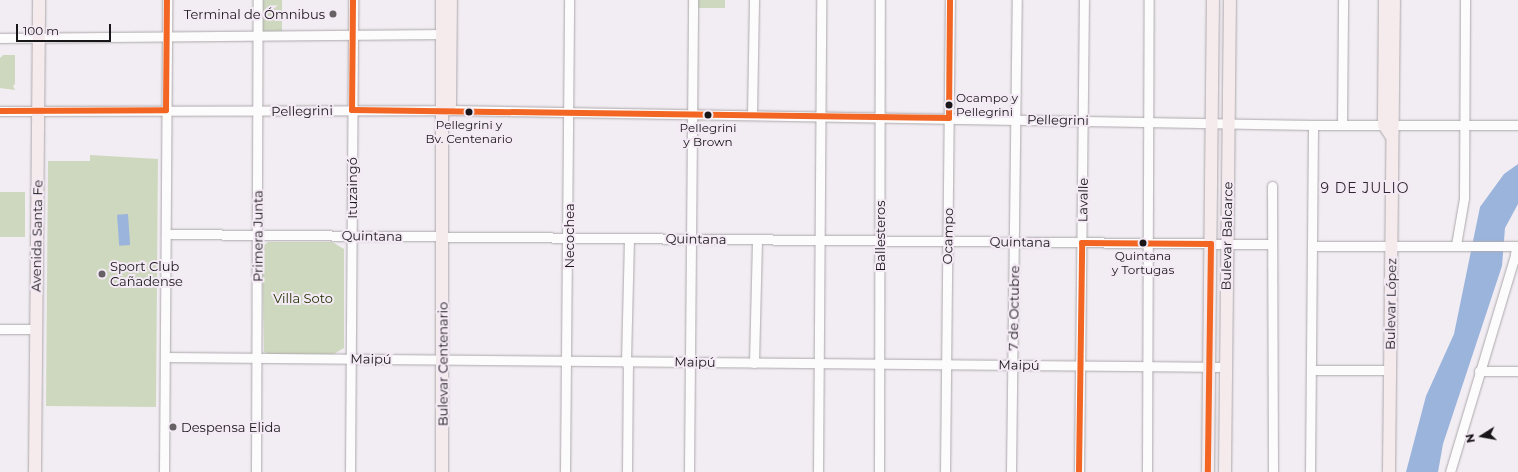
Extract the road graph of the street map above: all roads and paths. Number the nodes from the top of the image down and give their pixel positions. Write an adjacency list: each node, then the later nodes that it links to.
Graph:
1 (39, 0): 27 (main road, Avenida Santa Fe)
2 (167, 0): 26 (street)
3 (258, 0): 24 (street, Primera Junta)
4 (353, 0): 23 (street, Ituzaingó)
5 (442, 0): 22 (main road, Bulevar Centenario)
6 (451, 0): 30 (main road, Bulevar Centenario)
7 (569, 0): 34 (street, Necochea)
8 (693, 0): 35 (street)
9 (754, 0): 36 (street)
10 (821, 0): 37 (street)
11 (880, 0): 38 (street, Ballesteros)
12 (950, 0): 39 (street, Ocampo)
13 (1017, 0): 40 (street, 7 de Octubre)
14 (1084, 0): 41 (street, Lavalle)
15 (1149, 0): 42 (street)
16 (1213, 0): 43 (main road, Bulevar Balcarce)
17 (1230, 0): 44 (main road, Bulevar Balcarce)
18 (1343, 0): 46 (street)
19 (1385, 0): 49 (main road, Bulevar López)
20 (1394, 0): 49 (main road, Bulevar López)
21 (1465, 0): 48 (street)
22 (442, 34): 23 (street); 30 (main road, Bulevar Centenario)
23 (353, 36): 24 (street); 29 (street, Ituzaingó)
24 (258, 37): 26 (street); 33 (street, Primera Junta)
25 (0, 38): 27 (street)
26 (167, 38): 27 (street); 28 (street)
27 (38, 39): 32 (main road, Avenida Santa Fe)
28 (166, 110): 32 (street, Pellegrini); 33 (street, Pellegrini); 51 (street)
29 (352, 110): 30 (street, Pellegrini); 33 (street, Pellegrini); 53 (street, Ituzaingó)
30 (446, 110): 34 (street, Pellegrini); 54 (main road, Bulevar Centenario)
31 (0, 111): 32 (street, Pellegrini)
32 (38, 111): 73 (main road, Avenida Santa Fe)
33 (257, 112): 52 (street, Primera Junta)
34 (569, 112): 35 (street, Pellegrini); 55 (street, Necochea)
35 (692, 114): 36 (street, Pellegrini); 57 (street)
36 (752, 115): 37 (street, Pellegrini)
37 (820, 116): 38 (street, Pellegrini); 59 (street)
38 (881, 117): 39 (street, Pellegrini); 60 (street, Ballesteros)
39 (949, 118): 40 (street, Pellegrini); 61 (street, Ocampo)
40 (1016, 119): 41 (street, Pellegrini); 62 (street, 7 de Octubre)
41 (1083, 120): 42 (street, Pellegrini); 63 (street, Lavalle)
42 (1149, 121): 43 (street, Pellegrini); 64 (street)
43 (1212, 122): 44 (street, Pellegrini); 65 (main road, Bulevar Balcarce)
44 (1228, 122): 45 (street, Pellegrini); 66 (main road, Bulevar Balcarce)
45 (1313, 125): 46 (street, Pellegrini); 70 (street)
46 (1342, 125): 49 (street, Pellegrini)
47 (1518, 125): 48 (street, Pellegrini)
48 (1464, 126): 49 (street, Pellegrini); 69 (street)
49 (1390, 129): 68 (main road, Bulevar López)
50 (1272, 186): 67 (street)
51 (166, 234): 52 (street, Quintana); 74 (street)
52 (259, 235): 53 (street, Quintana); 75 (street, Primera Junta)
53 (352, 236): 54 (street, Quintana); 76 (street, Ituzaingó)
54 (444, 237): 55 (street, Quintana); 77 (main road, Bulevar Centenario)
55 (569, 238): 56 (street, Quintana); 78 (street, Necochea)
56 (629, 238): 57 (street, Quintana); 79 (street)
57 (691, 239): 58 (street, Quintana); 80 (street)
58 (757, 240): 59 (street, Quintana); 81 (street)
59 (819, 240): 60 (street, Quintana); 82 (street)
60 (880, 241): 61 (street, Quintana); 83 (street, Ballesteros)
61 (948, 241): 62 (street, Quintana); 84 (street, Ocampo)
62 (1014, 242): 63 (street, Quintana); 85 (street, 7 de Octubre)
63 (1082, 243): 64 (street, Quintana); 86 (street, Lavalle)
64 (1148, 243): 65 (street, Quintana); 87 (street)
65 (1211, 244): 66 (street, Quintana); 88 (main road, Bulevar Balcarce)
66 (1227, 244): 67 (street, Quintana); 89 (main road, Bulevar Balcarce)
67 (1271, 244): 110 (street)
68 (1391, 245): 69 (street); 70 (street); 91 (main road, Bulevar López)
69 (1456, 245): 71 (street)
70 (1312, 246): 90 (street)
71 (1514, 246): 92 (street)
72 (0, 329): 73 (street)
73 (36, 329): 94 (main road, Avenida Santa Fe)
74 (165, 357): 75 (street, Maipú); 95 (street)
75 (258, 358): 76 (street, Maipú); 96 (street, Primera Junta)
76 (350, 359): 77 (street, Maipú); 97 (street, Ituzaingó)
77 (443, 360): 78 (street, Maipú); 98 (main road, Bulevar Centenario)
78 (567, 361): 79 (street, Maipú); 99 (street, Necochea)
79 (626, 362): 80 (street, Maipú); 100 (street)
80 (690, 362): 81 (street, Maipú); 101 (street)
81 (754, 363): 82 (street, Maipú)
82 (818, 363): 83 (street, Maipú); 102 (street)
83 (880, 364): 84 (street, Maipú); 103 (street, Ballesteros)
84 (947, 365): 85 (street, Maipú); 104 (street, Ocampo)
85 (1013, 365): 86 (street, Maipú); 105 (street, 7 de Octubre)
86 (1081, 366): 87 (street, Maipú); 106 (street, Lavalle)
87 (1148, 366): 88 (street, Maipú); 107 (street)
88 (1209, 367): 89 (street, Maipú); 108 (main road, Bulevar Balcarce)
89 (1226, 367): 109 (main road, Bulevar Balcarce)
90 (1312, 370): 91 (street); 111 (street)
91 (1390, 370): 112 (main road, Bulevar López)
92 (1480, 371): 93 (street); 113 (street)
93 (1518, 371)
94 (35, 472)
95 (164, 472)
96 (256, 472)
97 (350, 472)
98 (442, 472)
99 (565, 472)
100 (627, 472)
101 (689, 472)
102 (818, 472)
103 (879, 472)
104 (945, 472)
105 (1011, 472)
106 (1079, 472)
107 (1147, 472)
108 (1208, 472)
109 (1225, 472)
110 (1273, 472)
111 (1310, 472)
112 (1389, 472)
113 (1450, 472)

